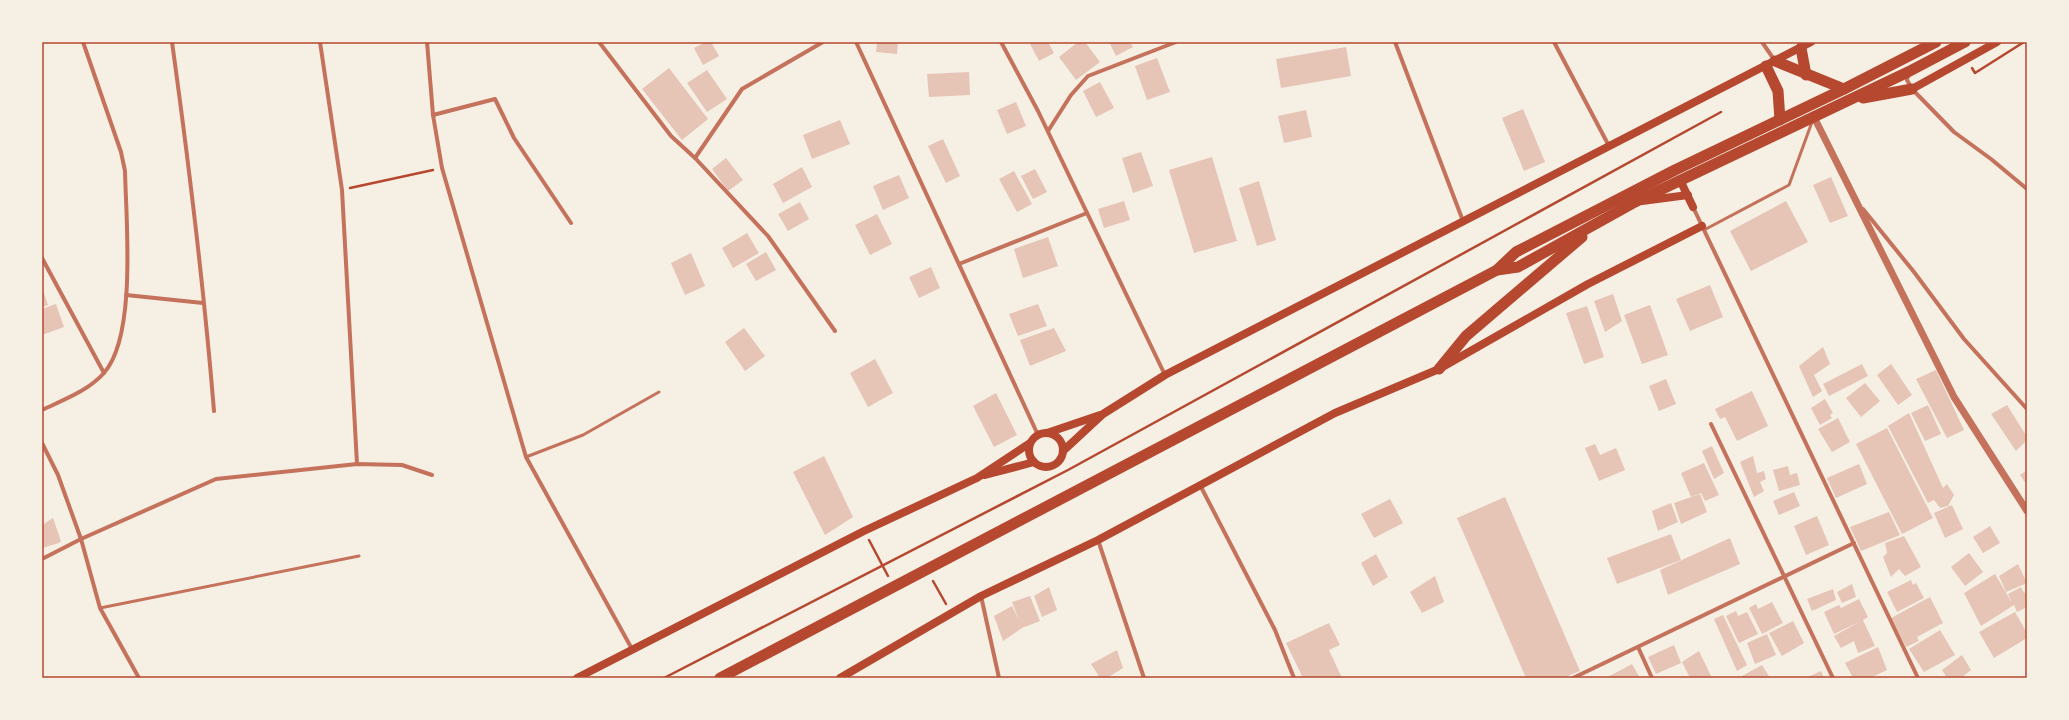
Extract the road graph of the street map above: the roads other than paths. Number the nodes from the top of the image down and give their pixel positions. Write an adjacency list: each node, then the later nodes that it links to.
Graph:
1 (83, 42): 44 (street)
2 (172, 42): 45 (street)
3 (320, 42): 62 (street)
4 (427, 42): 24 (street)
5 (599, 42): 29 (street)
6 (823, 42): 29 (street)
7 (856, 42): 42 (street)
8 (1001, 42): 27 (street)
9 (1176, 42): 27 (street)
10 (1394, 42): 37 (street)
11 (1554, 42): 28 (street)
12 (1762, 42): 18 (street)
13 (1811, 42): 17 (main road)
14 (1936, 42): 21 (highway)
15 (1965, 42): 19 (highway)
16 (1997, 42): 22 (main road)
17 (1801, 48): 18 (main road); 20 (highway)
18 (1771, 64): 20 (highway); 26 (highway); 28 (main road)
19 (1908, 72): 22 (street); 23 (highway)
20 (1806, 74): 21 (highway)
21 (1844, 89): 26 (highway)
22 (1912, 89): 23 (highway); 31 (street)
23 (1848, 101): 25 (highway)
24 (433, 115): 39 (street); 60 (street)
25 (1814, 117): 30 (highway); 34 (street); 40 (lane)
26 (1780, 120): 43 (highway)
27 (1048, 131): 36 (street)
28 (1609, 146): 37 (main road)
29 (695, 158): 46 (street)
30 (1680, 180): 32 (main road); 33 (highway)
31 (2027, 189)
32 (1688, 195): 33 (main road); 35 (main road)
33 (1635, 202): 38 (highway)
34 (1859, 204): 51 (street); 66 (street)
35 (1693, 207): 40 (street)
36 (1087, 213): 42 (street); 49 (street)
37 (1463, 221): 49 (main road)
38 (1600, 222): 43 (highway); 47 (highway)
39 (571, 223)
40 (1703, 228): 47 (main road); 69 (street)
41 (42, 258): 48 (street)
42 (959, 264): 56 (street)
43 (1497, 270): 79 (highway)
44 (126, 295): 45 (street); 48 (street)
45 (203, 303): 53 (street)
46 (835, 331)
47 (1439, 369): 65 (main road)
48 (104, 373): 52 (street)
49 (1165, 375): 54 (main road)
50 (659, 392): 60 (lane)
51 (2027, 409)
52 (42, 410)
53 (214, 411)
54 (1103, 414): 56 (main road); 59 (main road)
55 (1711, 424): 72 (street)
56 (1043, 434): 58 (main road); 59 (main road)
57 (42, 443): 67 (street)
58 (1030, 443): 61 (main road); 64 (main road)
59 (1063, 451): 61 (main road)
60 (526, 457): 76 (street)
61 (1034, 462): 64 (main road)
62 (357, 464): 63 (street); 67 (street)
63 (432, 475)
64 (977, 478): 76 (main road)
65 (1200, 485): 68 (main road); 83 (street)
66 (2027, 511)
67 (80, 539): 71 (street); 74 (street)
68 (1098, 540): 73 (main road); 82 (street)
69 (1854, 543): 72 (street); 87 (street)
70 (359, 556): 74 (lane)
71 (42, 559)
72 (1785, 576): 75 (street); 86 (street)
73 (981, 596): 80 (main road); 81 (street)
74 (100, 608): 77 (street)
75 (1638, 647): 84 (street); 85 (street)
76 (632, 649): 78 (main road)
77 (139, 678)
78 (577, 678)
79 (720, 678)
80 (840, 678)
81 (999, 678)
82 (1144, 678)
83 (1294, 678)
84 (1573, 678)
85 (1652, 678)
86 (1833, 678)
87 (1918, 678)

